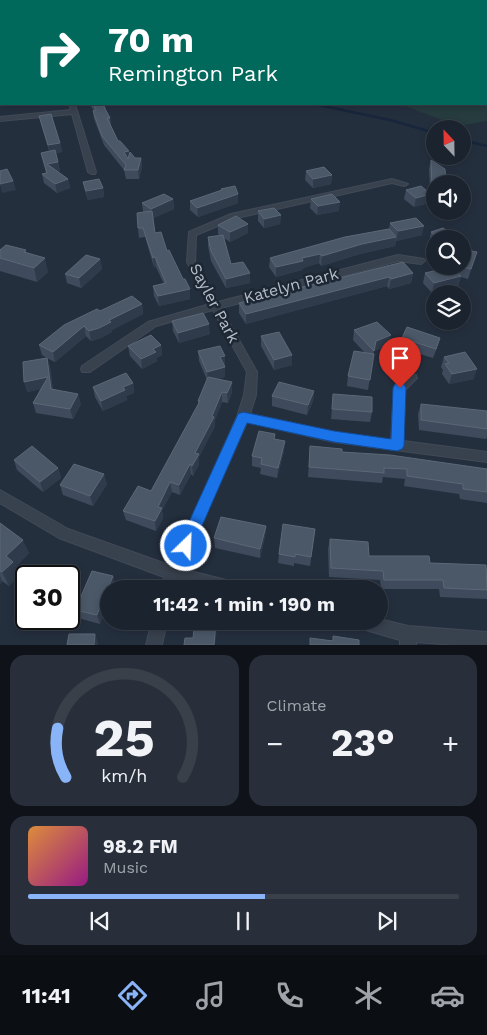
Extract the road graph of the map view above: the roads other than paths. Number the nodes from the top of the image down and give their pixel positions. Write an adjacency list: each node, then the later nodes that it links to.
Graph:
1 (72, 105): 2 (street)
2 (74, 112): 3 (street); 4 (street)
3 (0, 119)
4 (92, 172)
5 (404, 184): 7 (street, Sayler Park)
6 (422, 261): 7 (street, Katelyn Park)
7 (214, 305): 8 (street, Katelyn Park); 10 (street, Sayler Park)
8 (86, 368)
9 (412, 378): 11 (street)
10 (243, 417): 11 (street); 14 (street, Sayler Park)
11 (397, 446): 12 (street)
12 (487, 457)
13 (0, 496): 14 (street)
14 (172, 573): 15 (street, Sayler Park); 16 (street)
15 (170, 580)
16 (199, 580)
17 (158, 630): 21 (street)
18 (382, 630): 19 (street)
19 (408, 640): 20 (street)
20 (487, 640)
21 (154, 645)

